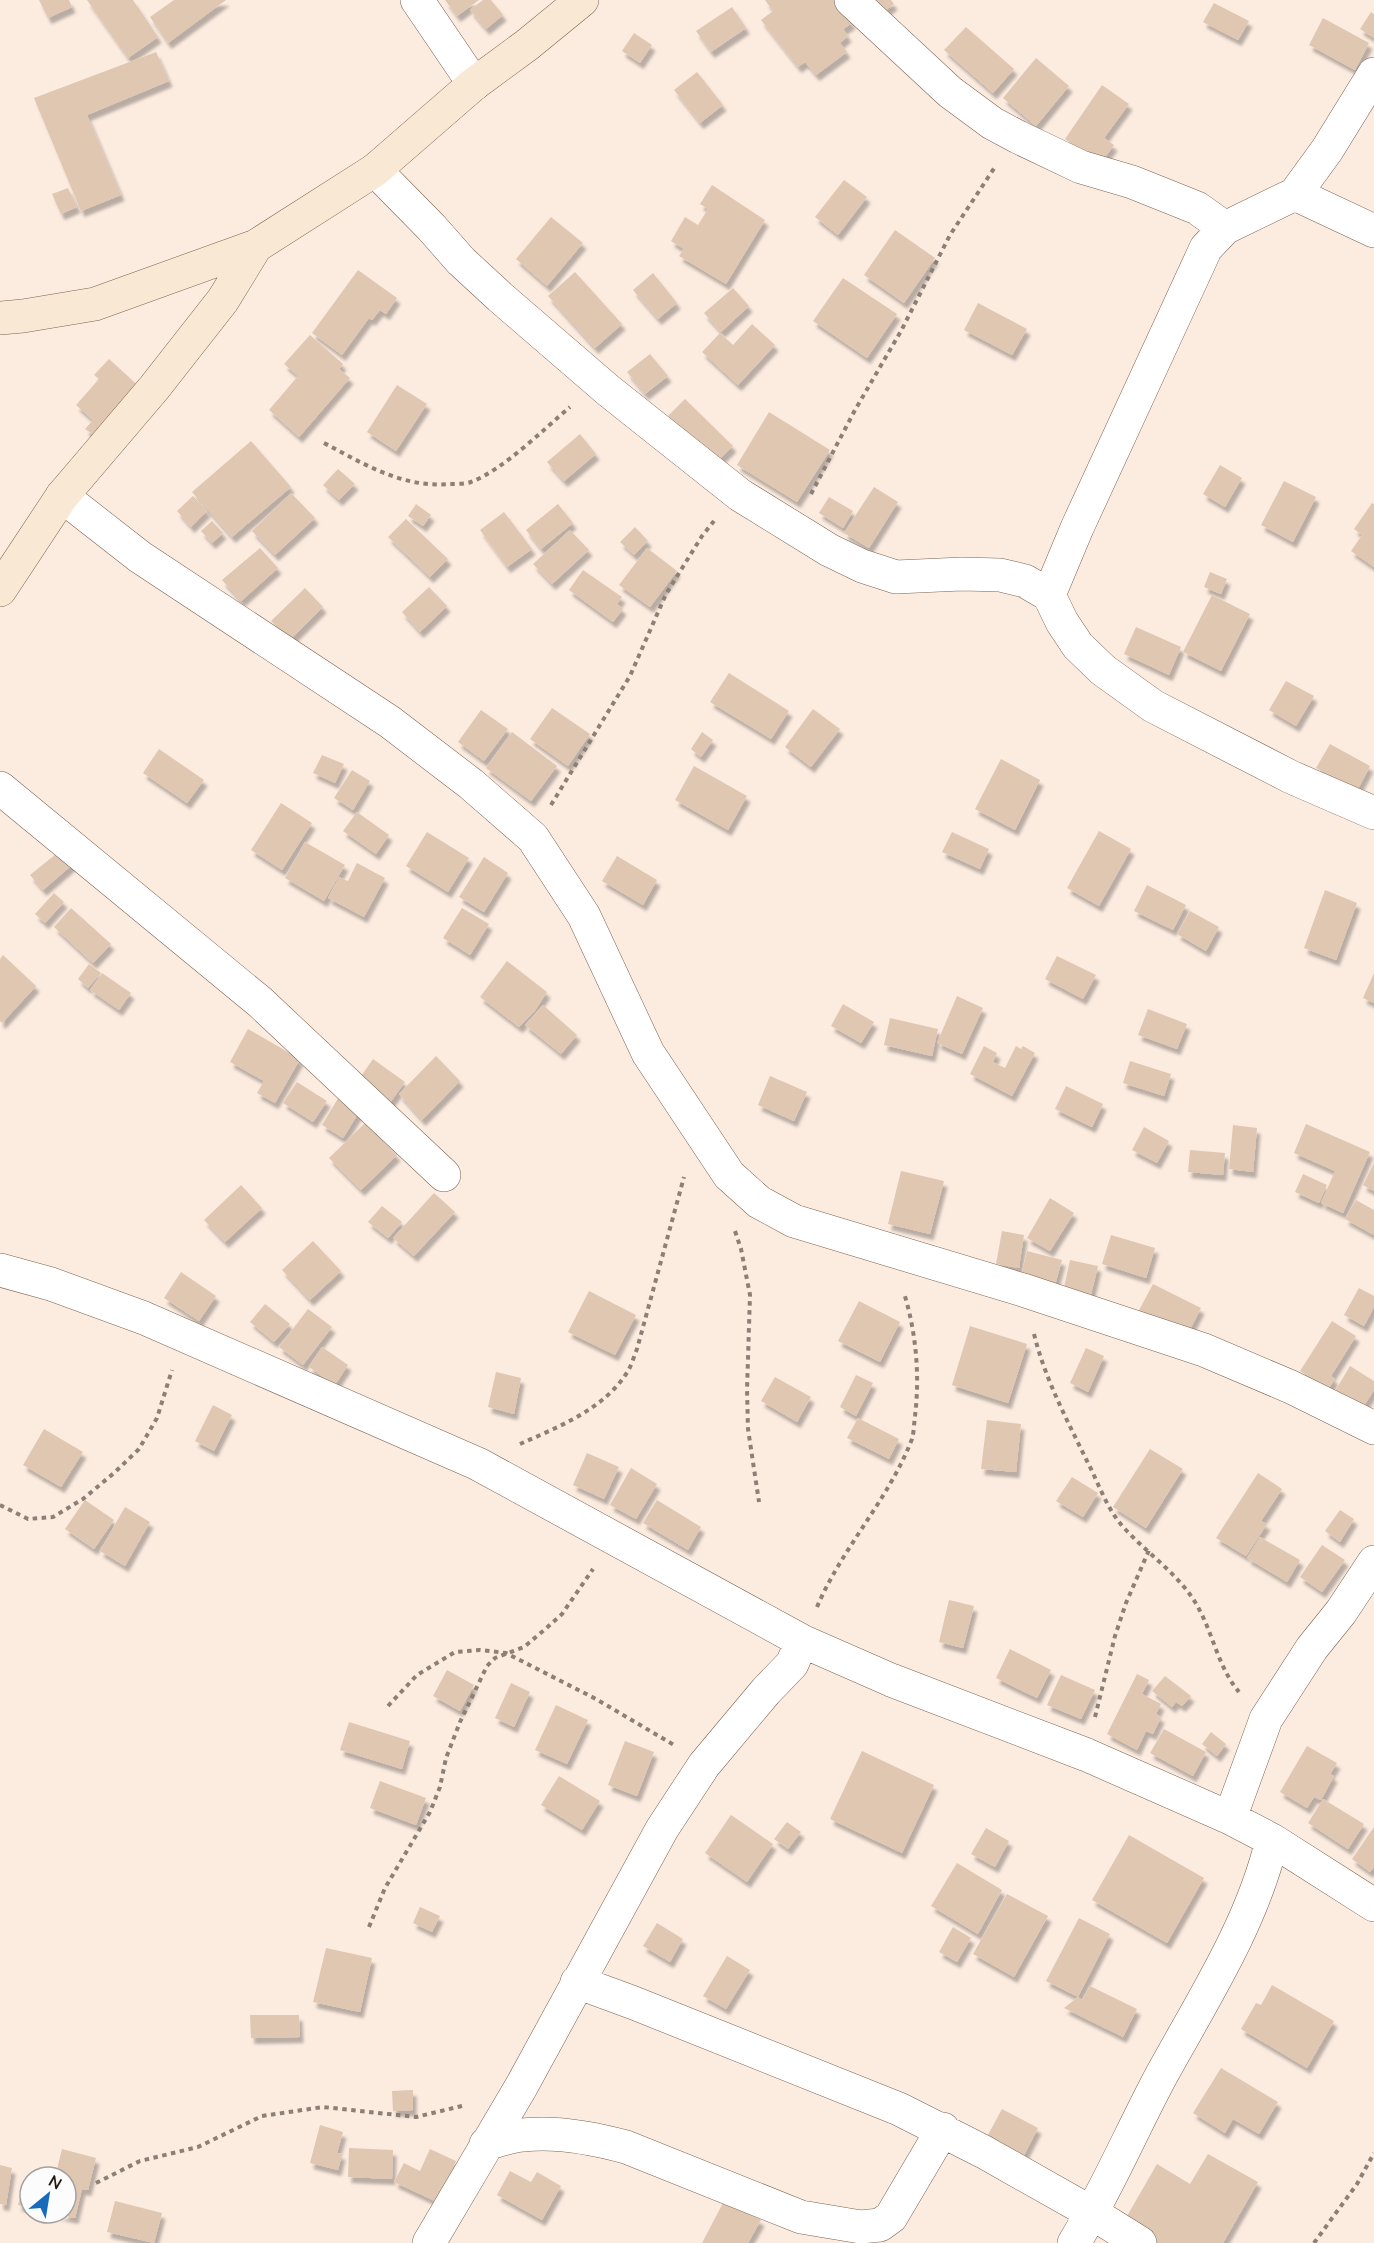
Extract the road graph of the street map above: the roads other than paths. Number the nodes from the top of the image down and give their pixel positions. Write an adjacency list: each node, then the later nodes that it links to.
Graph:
1 (417, 0): 5 (street)
2 (582, 0): 5 (street)
3 (851, 0): 8 (street)
4 (1374, 74): 7 (street)
5 (474, 84): 6 (street)
6 (375, 170): 10 (street); 14 (street)
7 (1295, 194): 8 (street); 9 (street)
8 (1225, 228): 14 (street)
9 (1374, 231)
10 (256, 246): 11 (street); 12 (street)
11 (0, 318)
12 (62, 496): 13 (street); 19 (street)
13 (0, 590)
14 (1050, 595): 16 (street)
15 (0, 788): 17 (street)
16 (1374, 813)
17 (444, 1175)
18 (0, 1270): 21 (street)
19 (1374, 1428)
20 (1374, 1562): 22 (street)
21 (802, 1641): 22 (street); 25 (street)
22 (1230, 1818): 23 (street)
23 (1272, 1840): 24 (street); 28 (street)
24 (1374, 1905)
25 (577, 1982): 26 (street); 27 (street)
26 (942, 2130): 27 (street); 28 (street)
27 (486, 2144): 29 (street)
28 (1092, 2213): 30 (street); 31 (street)
29 (429, 2243)
30 (1074, 2243)
31 (1140, 2243)

